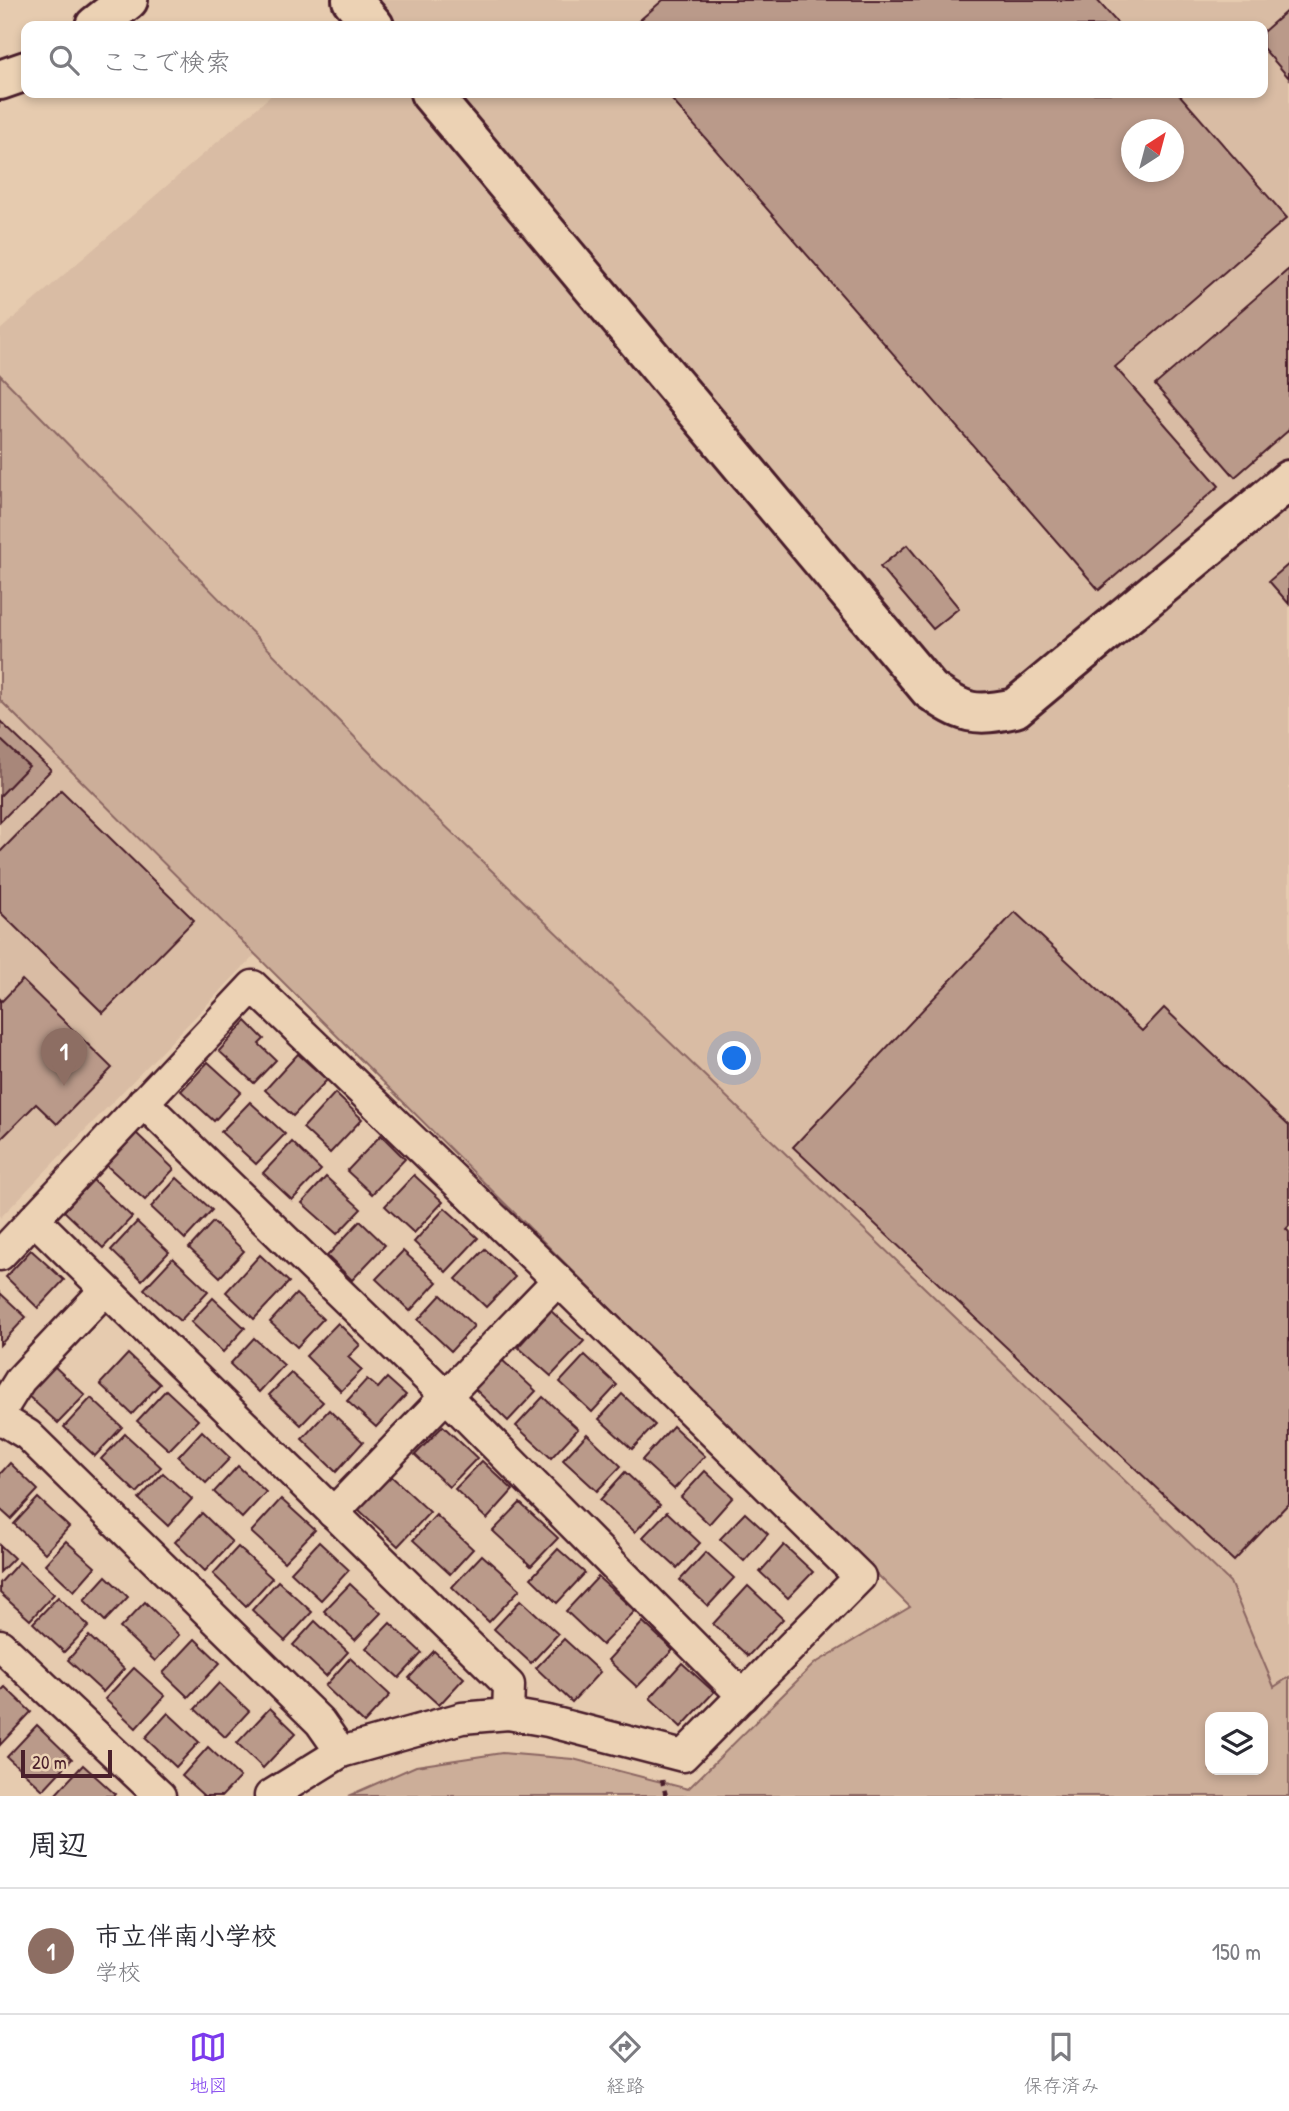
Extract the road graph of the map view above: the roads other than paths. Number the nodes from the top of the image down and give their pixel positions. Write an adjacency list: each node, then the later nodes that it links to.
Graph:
1 (128, 0): 3 (street)
2 (352, 0): 4 (street)
3 (101, 21)
4 (370, 21)
5 (21, 73): 6 (street)
6 (0, 80)
7 (434, 98): 8 (street)
8 (1289, 480)
9 (143, 1101): 10 (street); 12 (street); 14 (street)
10 (34, 1219): 11 (street); 13 (street)
11 (0, 1255)
12 (558, 1280): 14 (street); 19 (street)
13 (105, 1290): 15 (street); 17 (street)
14 (446, 1397): 17 (street); 19 (street)
15 (0, 1412)
16 (0, 1418): 21 (street)
17 (333, 1513): 20 (street)
18 (0, 1645): 22 (street)
19 (743, 1696): 20 (street)
20 (508, 1714): 21 (street)
21 (341, 1752): 23 (street)
22 (160, 1796)
23 (270, 1796)

